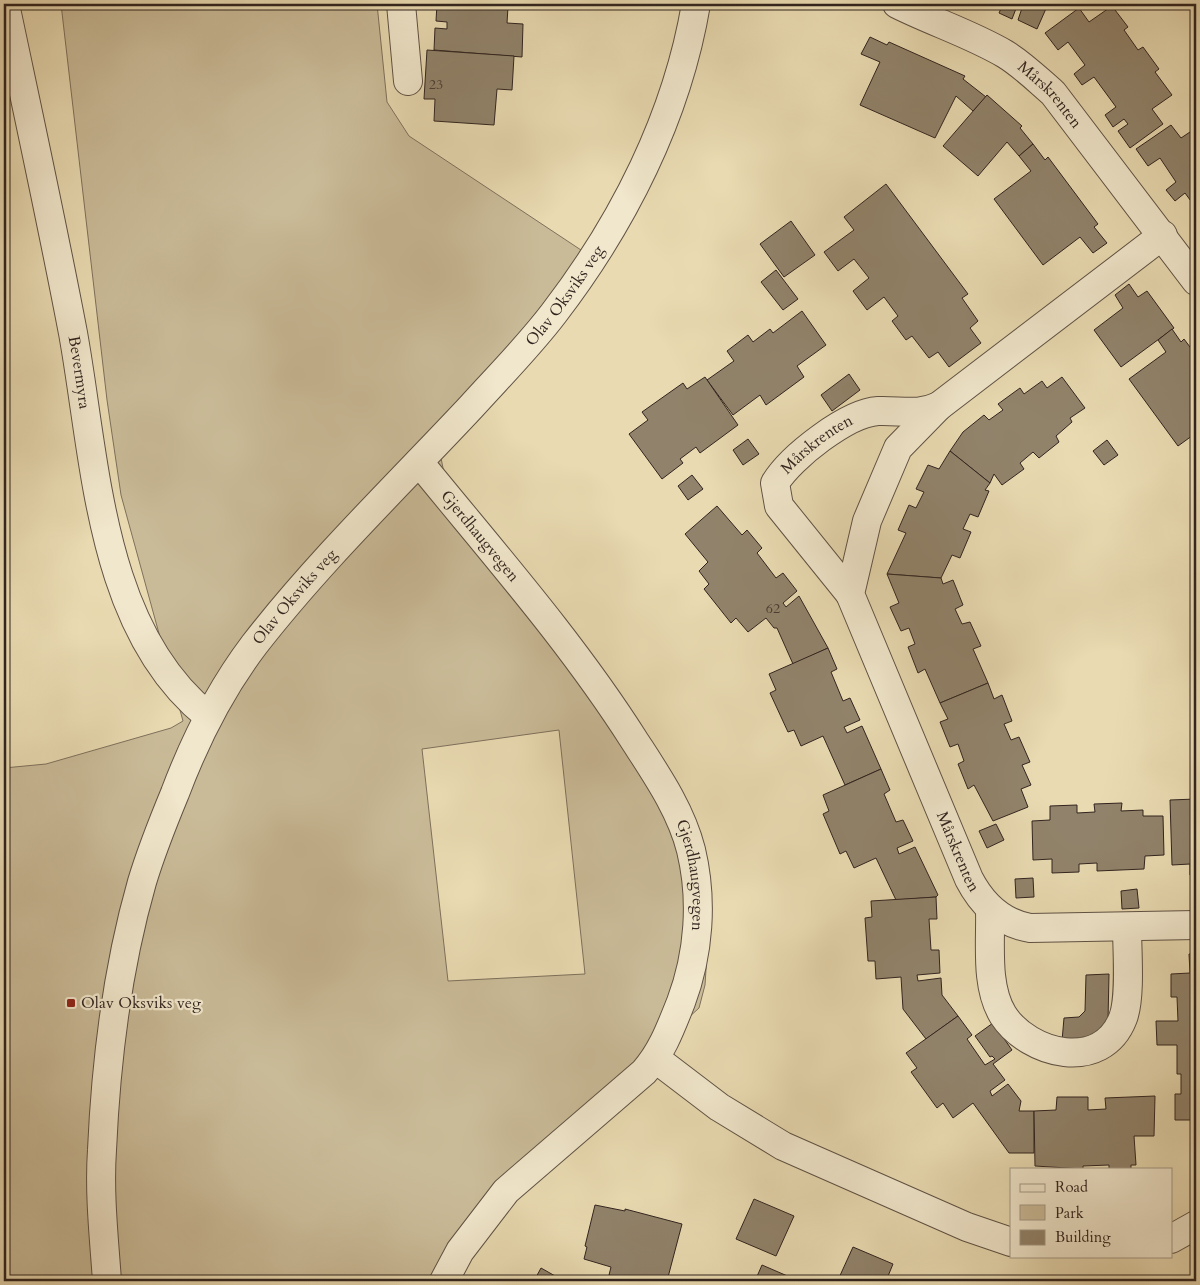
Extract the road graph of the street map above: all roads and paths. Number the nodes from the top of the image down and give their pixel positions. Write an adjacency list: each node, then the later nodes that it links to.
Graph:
1 (4, 4): 11 (street, Bevermyra)
2 (401, 4): 5 (street)
3 (696, 4): 9 (street, Olav Oksviks veg)
4 (897, 4): 6 (street, Mårskrenten)
5 (408, 81)
6 (1163, 235): 7 (street, Mårskrenten); 8 (street, Mårskrenten)
7 (1196, 281)
8 (939, 406): 10 (street, Mårskrenten); 10 (street, Mårskrenten)
9 (419, 462): 11 (street, Olav Oksviks veg); 15 (street, Gjerdhaugvegen)
10 (850, 594): 12 (street, Mårskrenten)
11 (208, 716): 19 (street, Olav Oksviks veg)
12 (990, 910): 14 (street, Mårskrenten); 14 (street)
13 (1196, 925): 14 (street, Mårskrenten)
14 (1128, 926)
15 (656, 1059): 18 (street); 20 (street, Gjerdhaugvegen)
16 (1196, 1225): 17 (street)
17 (1172, 1238)
18 (1010, 1242)
19 (107, 1281)
20 (444, 1281)

